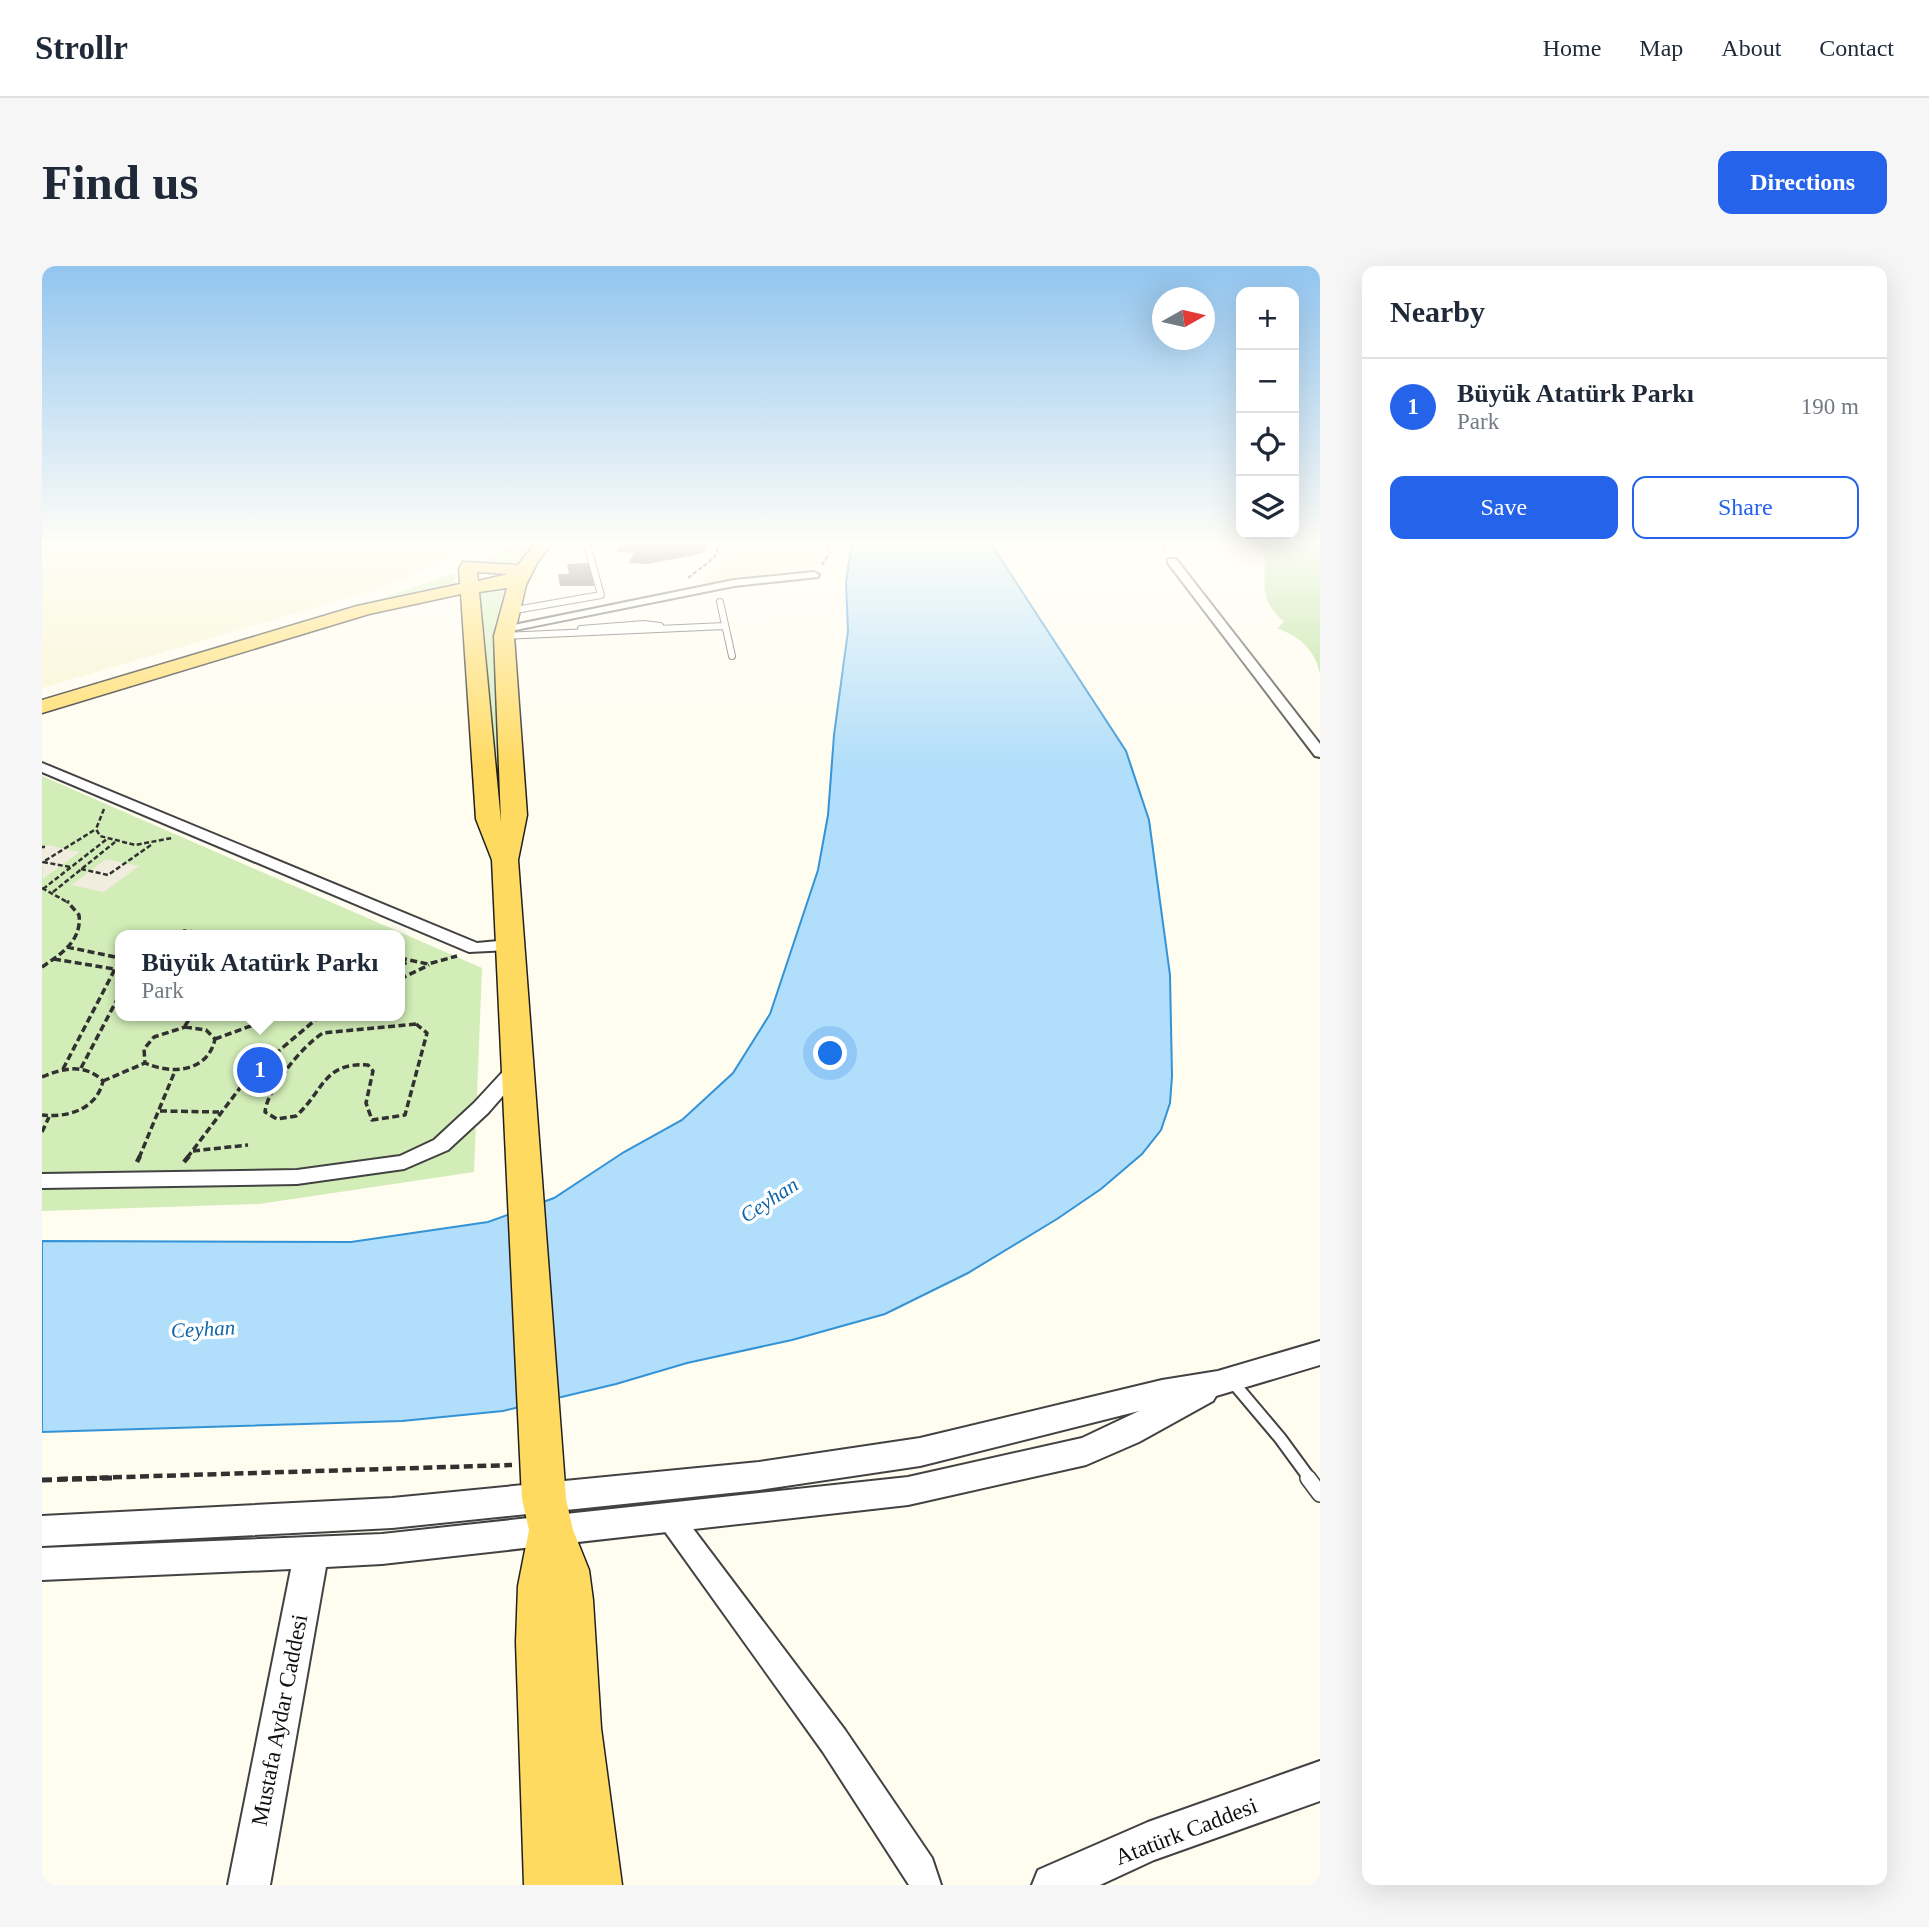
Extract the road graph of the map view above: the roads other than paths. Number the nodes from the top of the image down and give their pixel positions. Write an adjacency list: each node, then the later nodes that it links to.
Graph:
1 (316, 617): 12 (main road)
2 (347, 617): 13 (main road)
3 (473, 617): 16 (main road)
4 (508, 617): 9 (main road)
5 (532, 617): 9 (lane)
6 (551, 617): 9 (street)
7 (723, 617): 10 (lane)
8 (1215, 617): 14 (street)
9 (505, 625): 10 (lane); 16 (main road)
10 (725, 626): 11 (lane)
11 (732, 656)
12 (42, 696)
13 (42, 707)
14 (1320, 753)
15 (42, 767): 17 (street)
16 (505, 860): 17 (main road)
17 (509, 945): 18 (main road)
18 (518, 1067): 19 (street); 23 (main road)
19 (42, 1181)
20 (1320, 1353): 21 (street)
21 (1224, 1382): 22 (lane); 23 (street); 24 (street)
22 (1320, 1494)
23 (546, 1498): 24 (street); 25 (street); 26 (street); 30 (main road); 31 (main road)
24 (670, 1518): 32 (street)
25 (42, 1531)
26 (311, 1554): 27 (street); 29 (street, Mustafa Aydar Caddesi)
27 (42, 1563)
28 (1320, 1781): 33 (street, Atatürk Caddesi)
29 (248, 1885)
30 (551, 1885)
31 (595, 1885)
32 (925, 1885)
33 (1053, 1885)

